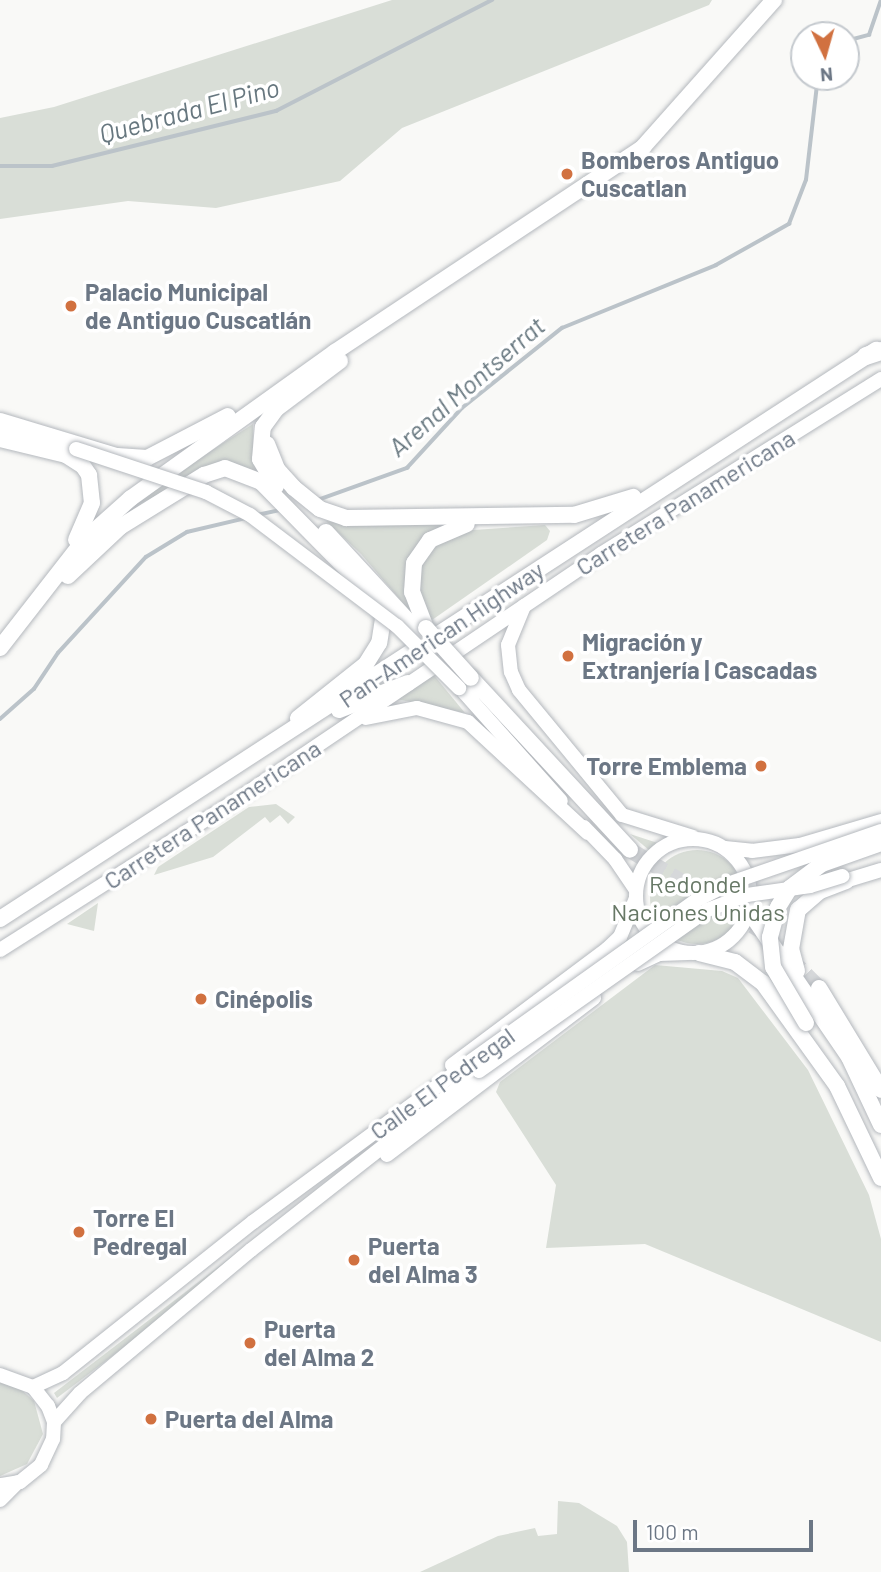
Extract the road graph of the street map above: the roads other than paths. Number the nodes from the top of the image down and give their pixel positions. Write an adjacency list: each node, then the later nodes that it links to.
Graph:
1 (774, 0): 2 (main road)
2 (432, 288): 3 (main road); 9 (main road)
3 (335, 352): 6 (main road); 13 (main road)
4 (876, 352): 8 (main road, Pan-American Highway)
5 (881, 379): 12 (main road, Carretera Panamericana)
6 (4, 425): 17 (main road, bridge)
7 (0, 439): 13 (main road)
8 (684, 472): 11 (main road); 18 (main road, Pan-American Highway)
9 (288, 495): 10 (main road); 15 (main road); 20 (main road)
10 (317, 515): 11 (main road); 14 (main road)
11 (486, 519): 14 (main road)
12 (526, 603): 16 (main road, Carretera Panamericana); 24 (main road)
13 (29, 613): 15 (main road)
14 (423, 631): 17 (main road, bridge)
15 (5, 643)
16 (408, 683): 18 (main road); 19 (main road, Carretera Panamericana)
17 (466, 687): 23 (main road); 27 (main road)
18 (308, 723): 20 (main road, Pan-American Highway)
19 (339, 730): 23 (main road); 35 (main road, Carretera Panamericana)
20 (243, 760): 33 (main road, Pan-American Highway)
21 (881, 821): 26 (main road)
22 (881, 831): 38 (main road, Calle El Pedregal, bridge)
23 (588, 833): 31 (main road)
24 (704, 840): 26 (main road); 31 (main road)
25 (881, 843): 42 (main road, bridge)
26 (725, 848): 32 (main road)
27 (630, 850)
28 (881, 863): 38 (main road, Calle El Pedregal, bridge)
29 (881, 870): 30 (main road)
30 (846, 881): 32 (main road); 37 (main road)
31 (636, 894): 36 (main road); 41 (main road)
32 (750, 904): 36 (main road); 37 (main road)
33 (6, 915): 34 (main road)
34 (0, 930)
35 (0, 950)
36 (694, 953): 43 (main road); 44 (main road)
37 (816, 993): 39 (main road); 40 (main road)
38 (475, 1066): 41 (main road, Calle El Pedregal); 44 (main road, Calle El Pedregal)
39 (881, 1090)
40 (881, 1125)
41 (370, 1136): 46 (main road, Calle El Pedregal)
42 (881, 1171)
43 (881, 1178)
44 (251, 1250): 47 (main road, Calle El Pedregal)
45 (1, 1374): 46 (main road)
46 (33, 1387): 47 (main road)
47 (54, 1422): 48 (main road)
48 (20, 1482): 49 (main road); 50 (main road)
49 (0, 1485)
50 (0, 1500)

